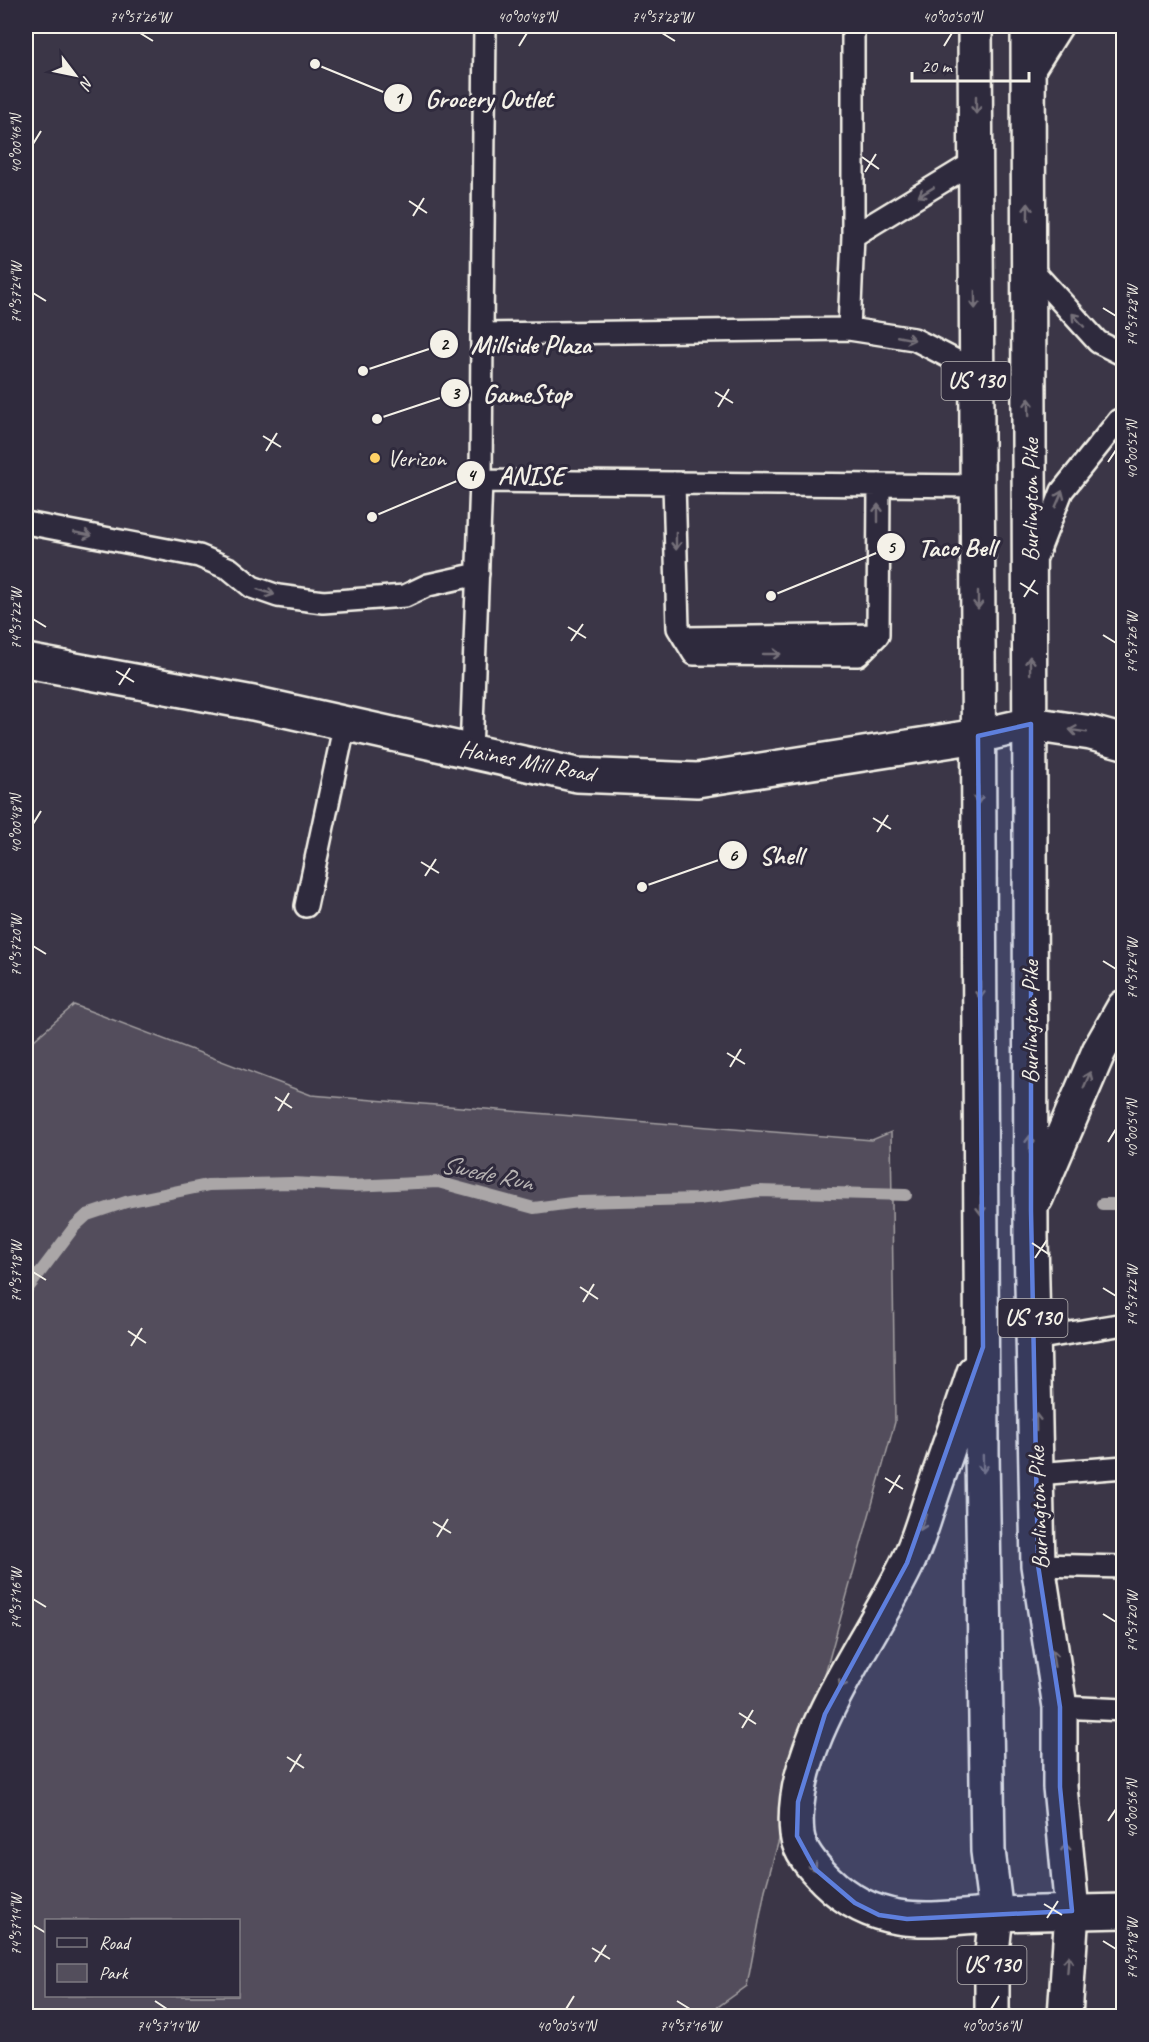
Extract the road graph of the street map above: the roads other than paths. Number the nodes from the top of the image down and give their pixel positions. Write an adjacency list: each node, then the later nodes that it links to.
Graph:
1 (485, 26): 11 (lane)
2 (853, 26): 8 (lane)
3 (975, 26): 7 (main road, Burlington Pike / US 130, one-way to 7)
4 (1028, 26): 6 (main road, Burlington Pike / US 130)
5 (1062, 26): 6 (lane)
6 (1028, 81): 9 (main road, Burlington Pike / US 130, one-way to 6)
7 (976, 161): 8 (lane, one-way to 8); 13 (main road, Burlington Pike / US 130, one-way to 13)
8 (853, 236): 10 (lane)
9 (1028, 265): 12 (lane, one-way to 9); 20 (main road, Burlington Pike / US 130, one-way to 9)
10 (849, 329): 11 (lane); 13 (lane, one-way to 13)
11 (482, 334): 15 (lane)
12 (1124, 355)
13 (976, 371): 18 (main road, Burlington Pike / US 130)
14 (1124, 418): 20 (lane, one-way to 14)
15 (481, 482): 16 (lane); 21 (lane)
16 (674, 483): 17 (lane); 17 (lane, one-way to 17)
17 (879, 485): 18 (lane)
18 (977, 486): 25 (main road, Burlington Pike / US 130, one-way to 25)
19 (26, 523): 21 (lane, one-way to 21)
20 (1030, 573): 24 (main road, Burlington Pike / US 130, one-way to 20)
21 (478, 574): 27 (lane)
22 (26, 661): 23 (main road, Haines Mill Road)
23 (345, 723): 27 (main road, Haines Mill Road); 28 (lane)
24 (1032, 724): 25 (main road, Haines Mill Road); 26 (main road, one-way to 24); 30 (main road, Burlington Pike / US 130, one-way to 24)
25 (978, 736): 27 (main road, Haines Mill Road); 33 (main road, Burlington Pike / US 130, one-way to 33)
26 (1124, 742)
27 (471, 752)
28 (306, 906)
29 (1124, 1007): 30 (main road, one-way to 29)
30 (1030, 1211): 32 (main road, Burlington Pike / US 130)
31 (1118, 1327): 32 (lane)
32 (1034, 1339): 35 (main road, Burlington Pike / US 130, one-way to 32)
33 (983, 1347): 42 (main road, Burlington Pike / US 130, one-way to 42); 42 (main road, one-way to 42)
34 (1124, 1467): 35 (lane)
35 (1037, 1474): 36 (main road, Burlington Pike / US 130)
36 (1038, 1565): 37 (lane); 38 (main road, Burlington Pike / US 130, one-way to 36)
37 (1124, 1567)
38 (1060, 1707): 39 (lane); 40 (main road, Burlington Pike / US 130, one-way to 38)
39 (1124, 1710)
40 (1072, 1911): 41 (main road); 42 (main road); 44 (main road, Burlington Pike / US 130, one-way to 40)
41 (1124, 1911)
42 (996, 1914): 43 (main road, Burlington Pike / US 130)
43 (992, 2016)
44 (1065, 2016)

